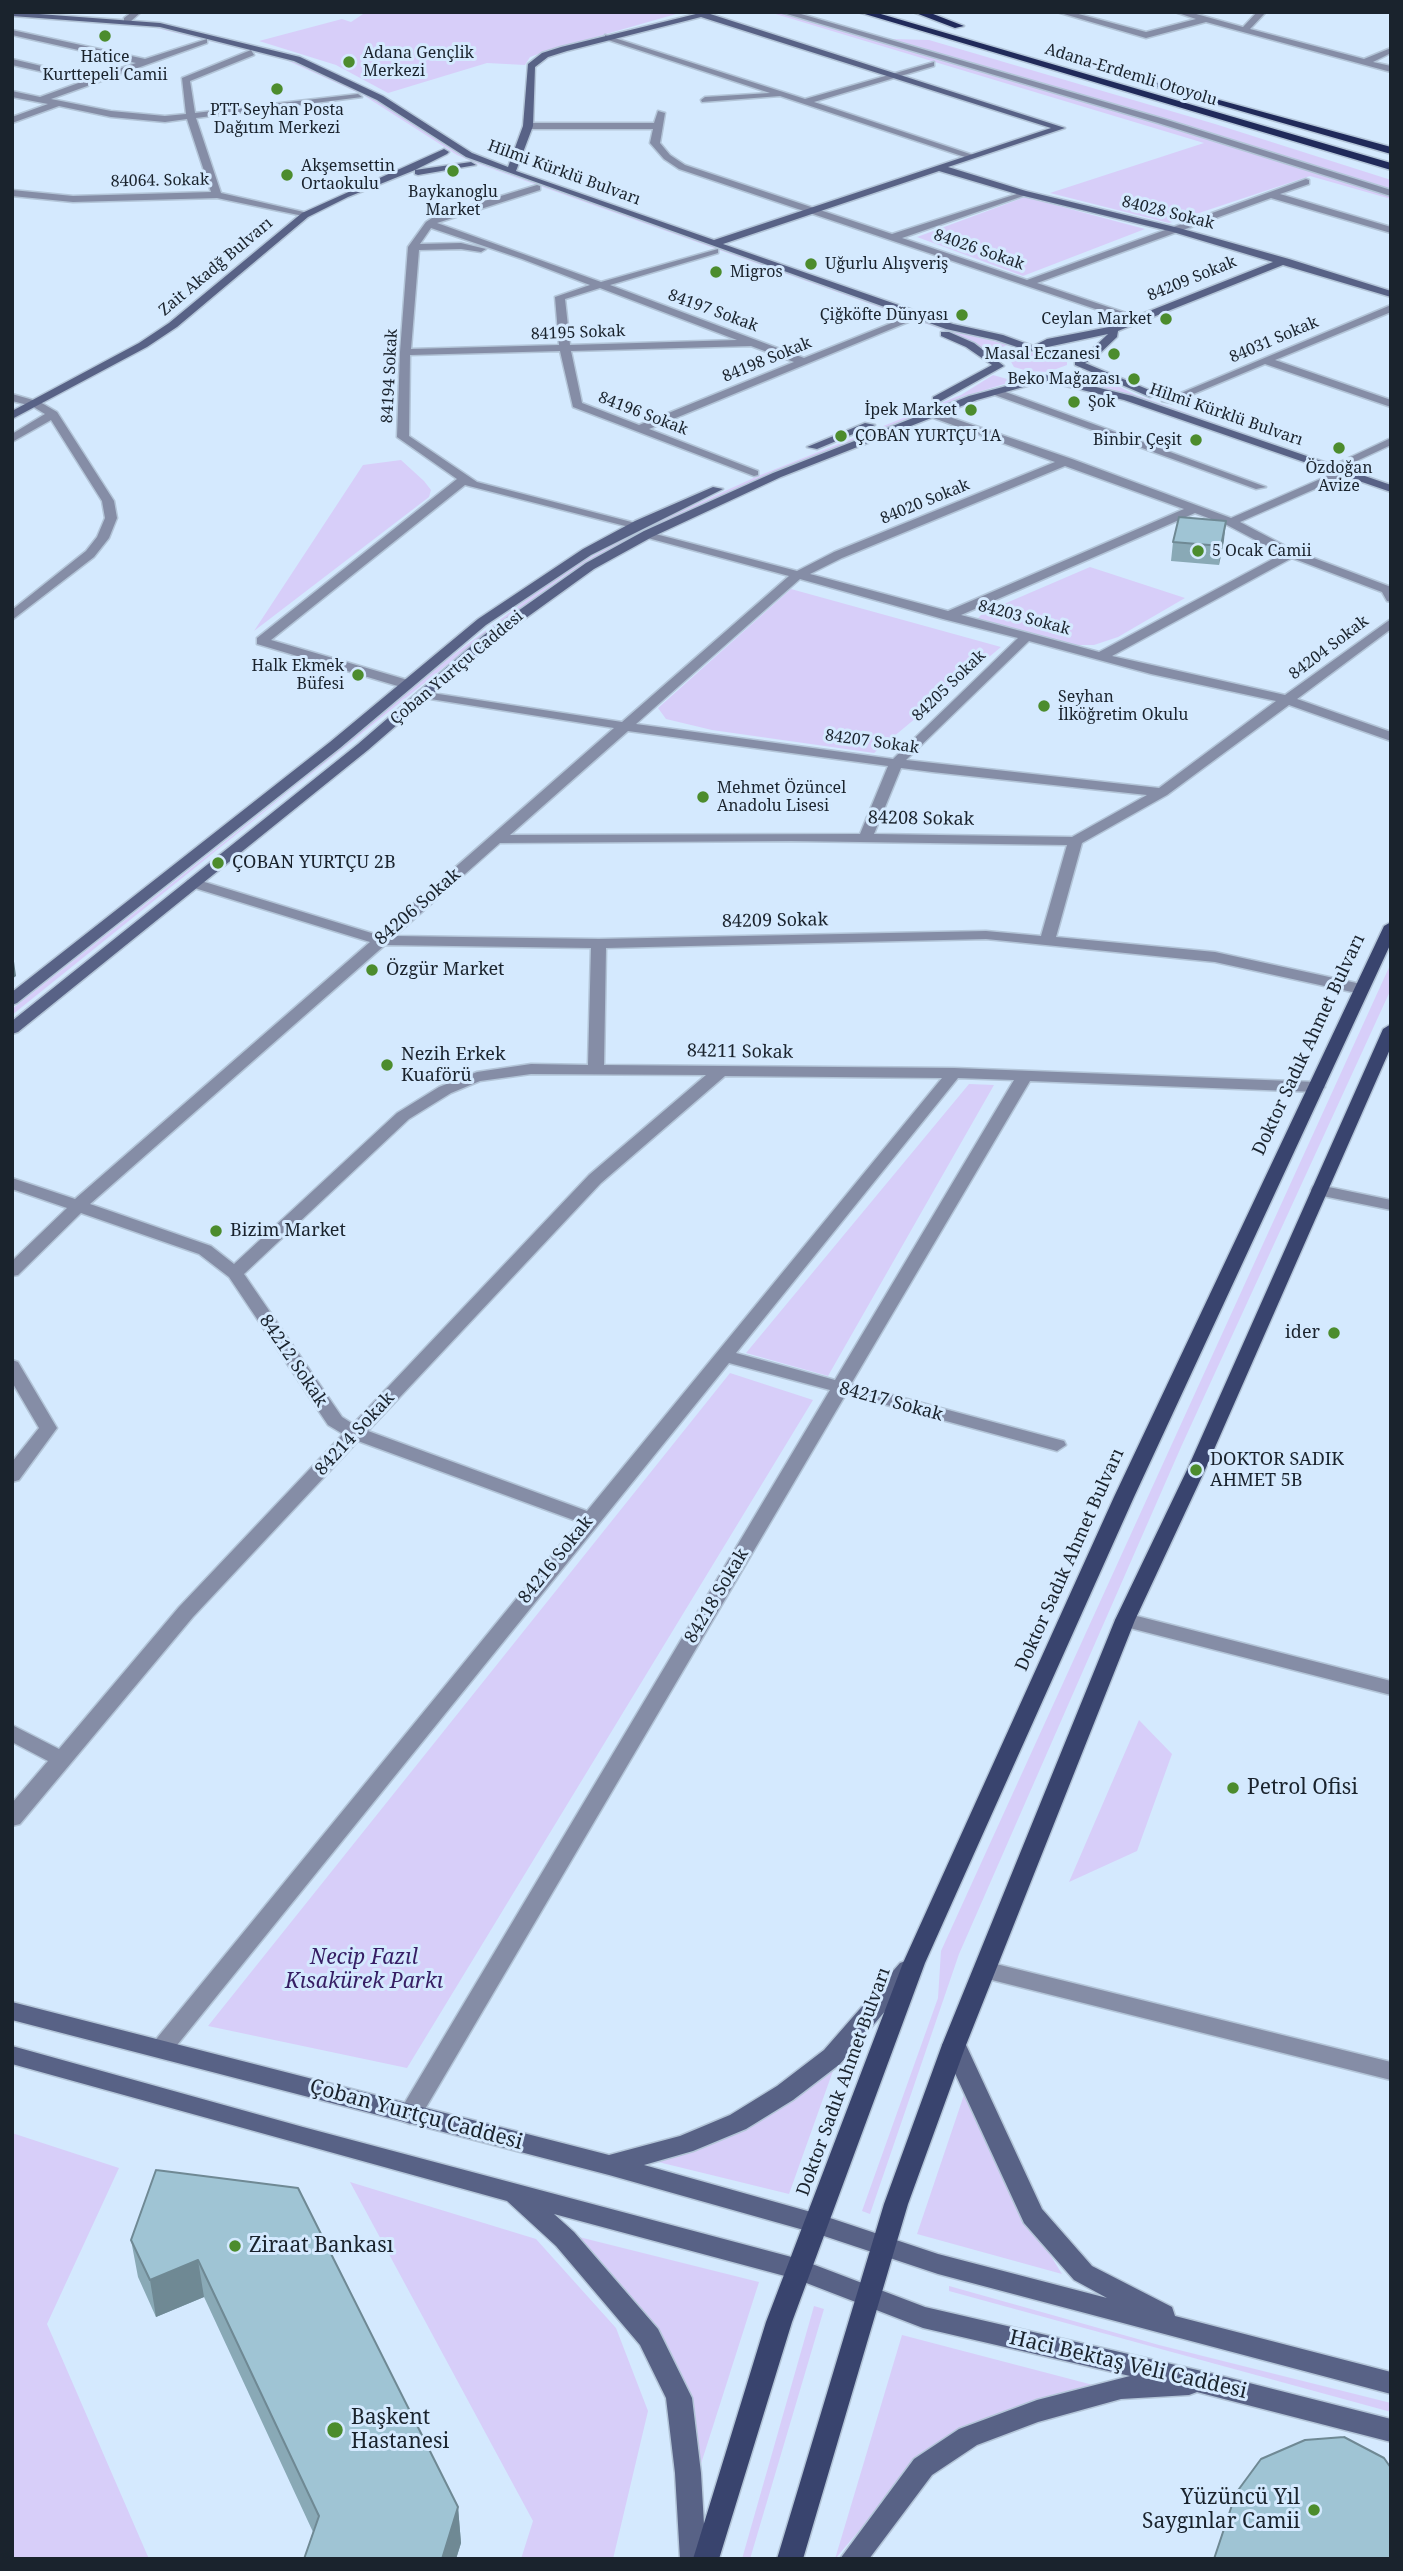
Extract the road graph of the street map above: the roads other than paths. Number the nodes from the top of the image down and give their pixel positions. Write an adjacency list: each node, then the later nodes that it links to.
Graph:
1 (137, 12): 12 (street)
2 (784, 12): 54 (street)
3 (911, 12): 4 (highway)
4 (918, 12)
5 (1061, 12): 11 (street)
6 (1180, 12): 11 (street)
7 (1262, 12): 13 (street)
8 (704, 13): 15 (main road); 27 (main road)
9 (860, 14): 47 (highway, Adana-Erdemli Otoyolu)
10 (12, 16): 12 (main road, Hilmi Kürklü Bulvarı); 16 (main road, Hilmi Kürklü Bulvarı)
11 (1206, 19): 13 (street)
12 (127, 20): 48 (main road, Hilmi Kürklü Bulvarı)
13 (1244, 30): 24 (street)
14 (12, 32): 17 (street)
15 (608, 37): 31 (street); 40 (main road)
16 (204, 41): 20 (main road, Hilmi Kürklü Bulvarı); 23 (street)
17 (57, 43): 19 (street); 23 (street)
18 (1391, 50): 24 (street)
19 (35, 51)
20 (251, 53): 32 (main road, Hilmi Kürklü Bulvarı); 38 (street)
21 (23, 55): 22 (street)
22 (12, 61): 29 (street)
23 (146, 62): 29 (street)
24 (1365, 62): 26 (street)
25 (931, 64): 27 (street)
26 (1391, 69)
27 (895, 75): 35 (street); 44 (main road)
28 (1143, 79): 42 (highway, Adana-Erdemli Otoyolu)
29 (93, 81): 33 (street)
30 (12, 94): 33 (street)
31 (781, 94): 34 (street); 35 (street)
32 (358, 97): 38 (street); 43 (main road, Hilmi Kürklü Bulvarı)
33 (40, 100): 36 (street)
34 (705, 100)
35 (804, 102): 44 (street)
36 (56, 104): 38 (street); 39 (street)
37 (661, 113): 41 (street)
38 (191, 118): 55 (street)
39 (12, 120)
40 (528, 126): 41 (street); 48 (main road)
41 (660, 126): 57 (street, 84026 Sokak)
42 (1391, 151)
43 (444, 152): 45 (main road, Hilmi Kürklü Bulvarı); 49 (main road, Zait Akadğ Bulvarı)
44 (971, 156): 46 (main road)
45 (471, 165): 49 (main road); 51 (main road, Hilmi Kürklü Bulvarı)
46 (937, 167): 53 (main road, 84028 Sokak); 57 (main road)
47 (1391, 170)
48 (511, 172): 64 (main road, Hilmi Kürklü Bulvarı)
49 (387, 179): 58 (main road, Zait Akadğ Bulvarı)
50 (1306, 182): 56 (street)
51 (537, 188): 59 (street); 64 (main road, Hilmi Kürklü Bulvarı)
52 (12, 193): 55 (street, 84064. Sokak)
53 (1023, 193): 60 (main road, 84028 Sokak); 62 (street)
54 (1391, 193)
55 (217, 195): 58 (street, 84064. Sokak)
56 (1272, 195): 60 (street); 61 (street)
57 (811, 209): 62 (street, 84026 Sokak); 64 (main road)
58 (305, 215): 87 (main road, Zait Akadğ Bulvarı)
59 (429, 224): 63 (street); 65 (street)
60 (1176, 230): 66 (main road, 84028 Sokak); 67 (street)
61 (1391, 230)
62 (894, 237): 67 (street, 84026 Sokak)
63 (413, 247): 65 (street); 77 (street, 84194 Sokak)
64 (714, 247): 68 (street, 84196 Sokak); 71 (main road, Hilmi Kürklü Bulvarı); 75 (main road, Hilmi Kürklü Bulvarı)
65 (526, 257): 68 (street, 84197 Sokak)
66 (1285, 261): 69 (main road, 84028 Sokak); 72 (main road, 84209 Sokak)
67 (1027, 283): 72 (street, 84026 Sokak)
68 (599, 285): 76 (street, 84196 Sokak); 78 (street, 84197 Sokak)
69 (1391, 294)
70 (1391, 308): 80 (street, 84031 Sokak)
71 (908, 320): 81 (street, 84198 Sokak); 82 (main road, Hilmi Kürklü Bulvarı)
72 (1137, 320): 73 (main road, 84209 Sokak)
73 (1112, 330): 75 (main road, 84209 Sokak); 79 (main road, Çoban Yurtçu Caddesi)
74 (752, 343): 76 (street, 84195 Sokak); 78 (street, 84197 Sokak)
75 (1033, 348): 79 (main road, Hilmi Kürklü Bulvarı); 82 (main road, Çoban Yurtçu Caddesi)
76 (565, 349): 77 (street, 84195 Sokak); 92 (street, 84196 Sokak)
77 (405, 352): 98 (street, 84194 Sokak)
78 (791, 357): 81 (street, 84197 Sokak)
79 (1074, 358): 83 (main road, Çoban Yurtçu Caddesi); 86 (main road, Hilmi Kürklü Bulvarı)
80 (1266, 361): 86 (street, 84031 Sokak); 88 (street)
81 (804, 362): 92 (street, 84198 Sokak)
82 (998, 365): 83 (main road, Hilmi Kürklü Bulvarı); 97 (main road, Çoban Yurtçu Caddesi)
83 (1045, 378): 84 (main road, Çoban Yurtçu Caddesi); 96 (main road, Hilmi Kürklü Bulvarı)
84 (996, 392): 90 (main road, Çoban Yurtçu Caddesi); 100 (street)
85 (12, 397): 87 (street)
86 (1168, 401): 96 (main road, Hilmi Kürklü Bulvarı)
87 (36, 404): 89 (street); 91 (main road, Zait Akadğ Bulvarı)
88 (1391, 404)
89 (52, 414): 93 (street); 109 (street)
90 (932, 414): 95 (street); 105 (main road, Çoban Yurtçu Caddesi)
91 (12, 416)
92 (638, 429): 97 (street, 84196 Sokak)
93 (12, 439)
94 (1391, 441): 96 (street)
95 (1068, 461): 102 (street); 107 (street, 84020 Sokak)
96 (1344, 467): 99 (main road, Hilmi Kürklü Bulvarı); 101 (main road, Hilmi Kürklü Bulvarı); 103 (street)
97 (754, 473): 104 (main road, Çoban Yurtçu Caddesi)
98 (465, 479): 104 (street, 84194 Sokak); 114 (street)
99 (1391, 480)
100 (1260, 487)
101 (1391, 489)
102 (1195, 509): 103 (street); 110 (street)
103 (1231, 522): 106 (street)
104 (637, 525): 114 (main road, Çoban Yurtçu Caddesi)
105 (649, 534): 107 (street, 84203 Sokak); 115 (main road, Çoban Yurtçu Caddesi)
106 (1291, 554): 108 (street); 113 (street)
107 (796, 576): 110 (street, 84203 Sokak); 117 (street, 84206 Sokak)
108 (1391, 598)
109 (12, 616)
110 (947, 616): 112 (street, 84203 Sokak)
111 (1391, 623): 116 (street, 84204 Sokak)
112 (1026, 637): 113 (street, 84203 Sokak); 119 (street, 84205 Sokak)
113 (1100, 657): 116 (street, 84203 Sokak)
114 (406, 684): 130 (main road, Çoban Yurtçu Caddesi)
115 (424, 694): 117 (street, 84207 Sokak); 124 (main road, Çoban Yurtçu Caddesi)
116 (1289, 701): 118 (street, 84203 Sokak); 120 (street)
117 (624, 726): 119 (street, 84207 Sokak); 122 (street, 84206 Sokak)
118 (1391, 737)
119 (896, 763): 120 (street, 84207 Sokak); 121 (street, 84205 Sokak)
120 (1162, 792): 123 (street)
121 (864, 838): 122 (street, 84208 Sokak); 123 (street, 84208 Sokak)
122 (495, 839): 126 (street, 84206 Sokak)
123 (1075, 841): 127 (street)
124 (193, 883): 126 (street, 84209 Sokak); 131 (main road, Çoban Yurtçu Caddesi)
125 (1391, 926): 129 (main road, Doktor Sadık Ahmet Bulvarı)
126 (379, 940): 128 (street, 84209 Sokak); 141 (street, 84206 Sokak)
127 (1046, 941): 128 (street, 84209 Sokak); 129 (street, 84209 Sokak)
128 (599, 944): 133 (street)
129 (1361, 989): 137 (main road, Doktor Sadık Ahmet Bulvarı)
130 (12, 1000)
131 (12, 1029)
132 (1391, 1029): 139 (main road)
133 (596, 1070): 134 (street, 84211 Sokak); 143 (street, 84211 Sokak)
134 (721, 1071): 135 (street, 84211 Sokak); 147 (street, 84214 Sokak)
135 (954, 1073): 136 (street, 84211 Sokak); 144 (street, 84216 Sokak)
136 (1024, 1077): 137 (street, 84211 Sokak); 146 (street, 84218 Sokak)
137 (1317, 1087): 156 (main road, Doktor Sadık Ahmet Bulvarı)
138 (12, 1183): 141 (street, 84212 Sokak)
139 (1319, 1190): 140 (street); 151 (main road)
140 (1391, 1205)
141 (78, 1206): 142 (street, 84206 Sokak); 143 (street, 84212 Sokak)
142 (12, 1271)
143 (235, 1273): 147 (street, 84212 Sokak)
144 (725, 1356): 146 (street, 84217 Sokak); 150 (street, 84216 Sokak)
145 (12, 1366): 149 (street)
146 (839, 1388): 148 (street, 84217 Sokak); 163 (street, 84218 Sokak)
147 (355, 1433): 150 (street, 84212 Sokak); 154 (street, 84214 Sokak)
148 (1057, 1445)
149 (12, 1476)
150 (590, 1518): 160 (street, 84216 Sokak)
151 (1125, 1620): 152 (street); 157 (main road)
152 (1391, 1688)
153 (12, 1732): 154 (street)
154 (62, 1760): 155 (street, 84214 Sokak)
155 (12, 1818)
156 (914, 1963): 164 (main road); 166 (main road, Doktor Sadık Ahmet Bulvarı)
157 (984, 1970): 159 (main road); 162 (street)
158 (12, 2011): 160 (main road, Çoban Yurtçu Caddesi)
159 (954, 2045): 167 (main road); 170 (main road)
160 (161, 2049): 163 (main road, Çoban Yurtçu Caddesi)
161 (12, 2055): 165 (main road)
162 (1391, 2071)
163 (410, 2114): 164 (main road, Çoban Yurtçu Caddesi)
164 (609, 2165): 166 (main road, Çoban Yurtçu Caddesi)
165 (512, 2190): 168 (main road); 174 (main road)
166 (818, 2224): 167 (main road, Çoban Yurtçu Caddesi); 168 (main road, Doktor Sadık Ahmet Bulvarı)
167 (883, 2245): 169 (main road); 170 (main road)
168 (799, 2269): 169 (main road, Haci Bektaş Veli Caddesi); 175 (main road)
169 (867, 2294): 171 (main road, Haci Bektaş Veli Caddesi); 176 (main road)
170 (1191, 2330): 172 (main road)
171 (1206, 2383): 173 (main road, Haci Bektaş Veli Caddesi); 177 (main road)
172 (1391, 2383)
173 (1391, 2431)
174 (693, 2559)
175 (706, 2559)
176 (790, 2559)
177 (853, 2559)

